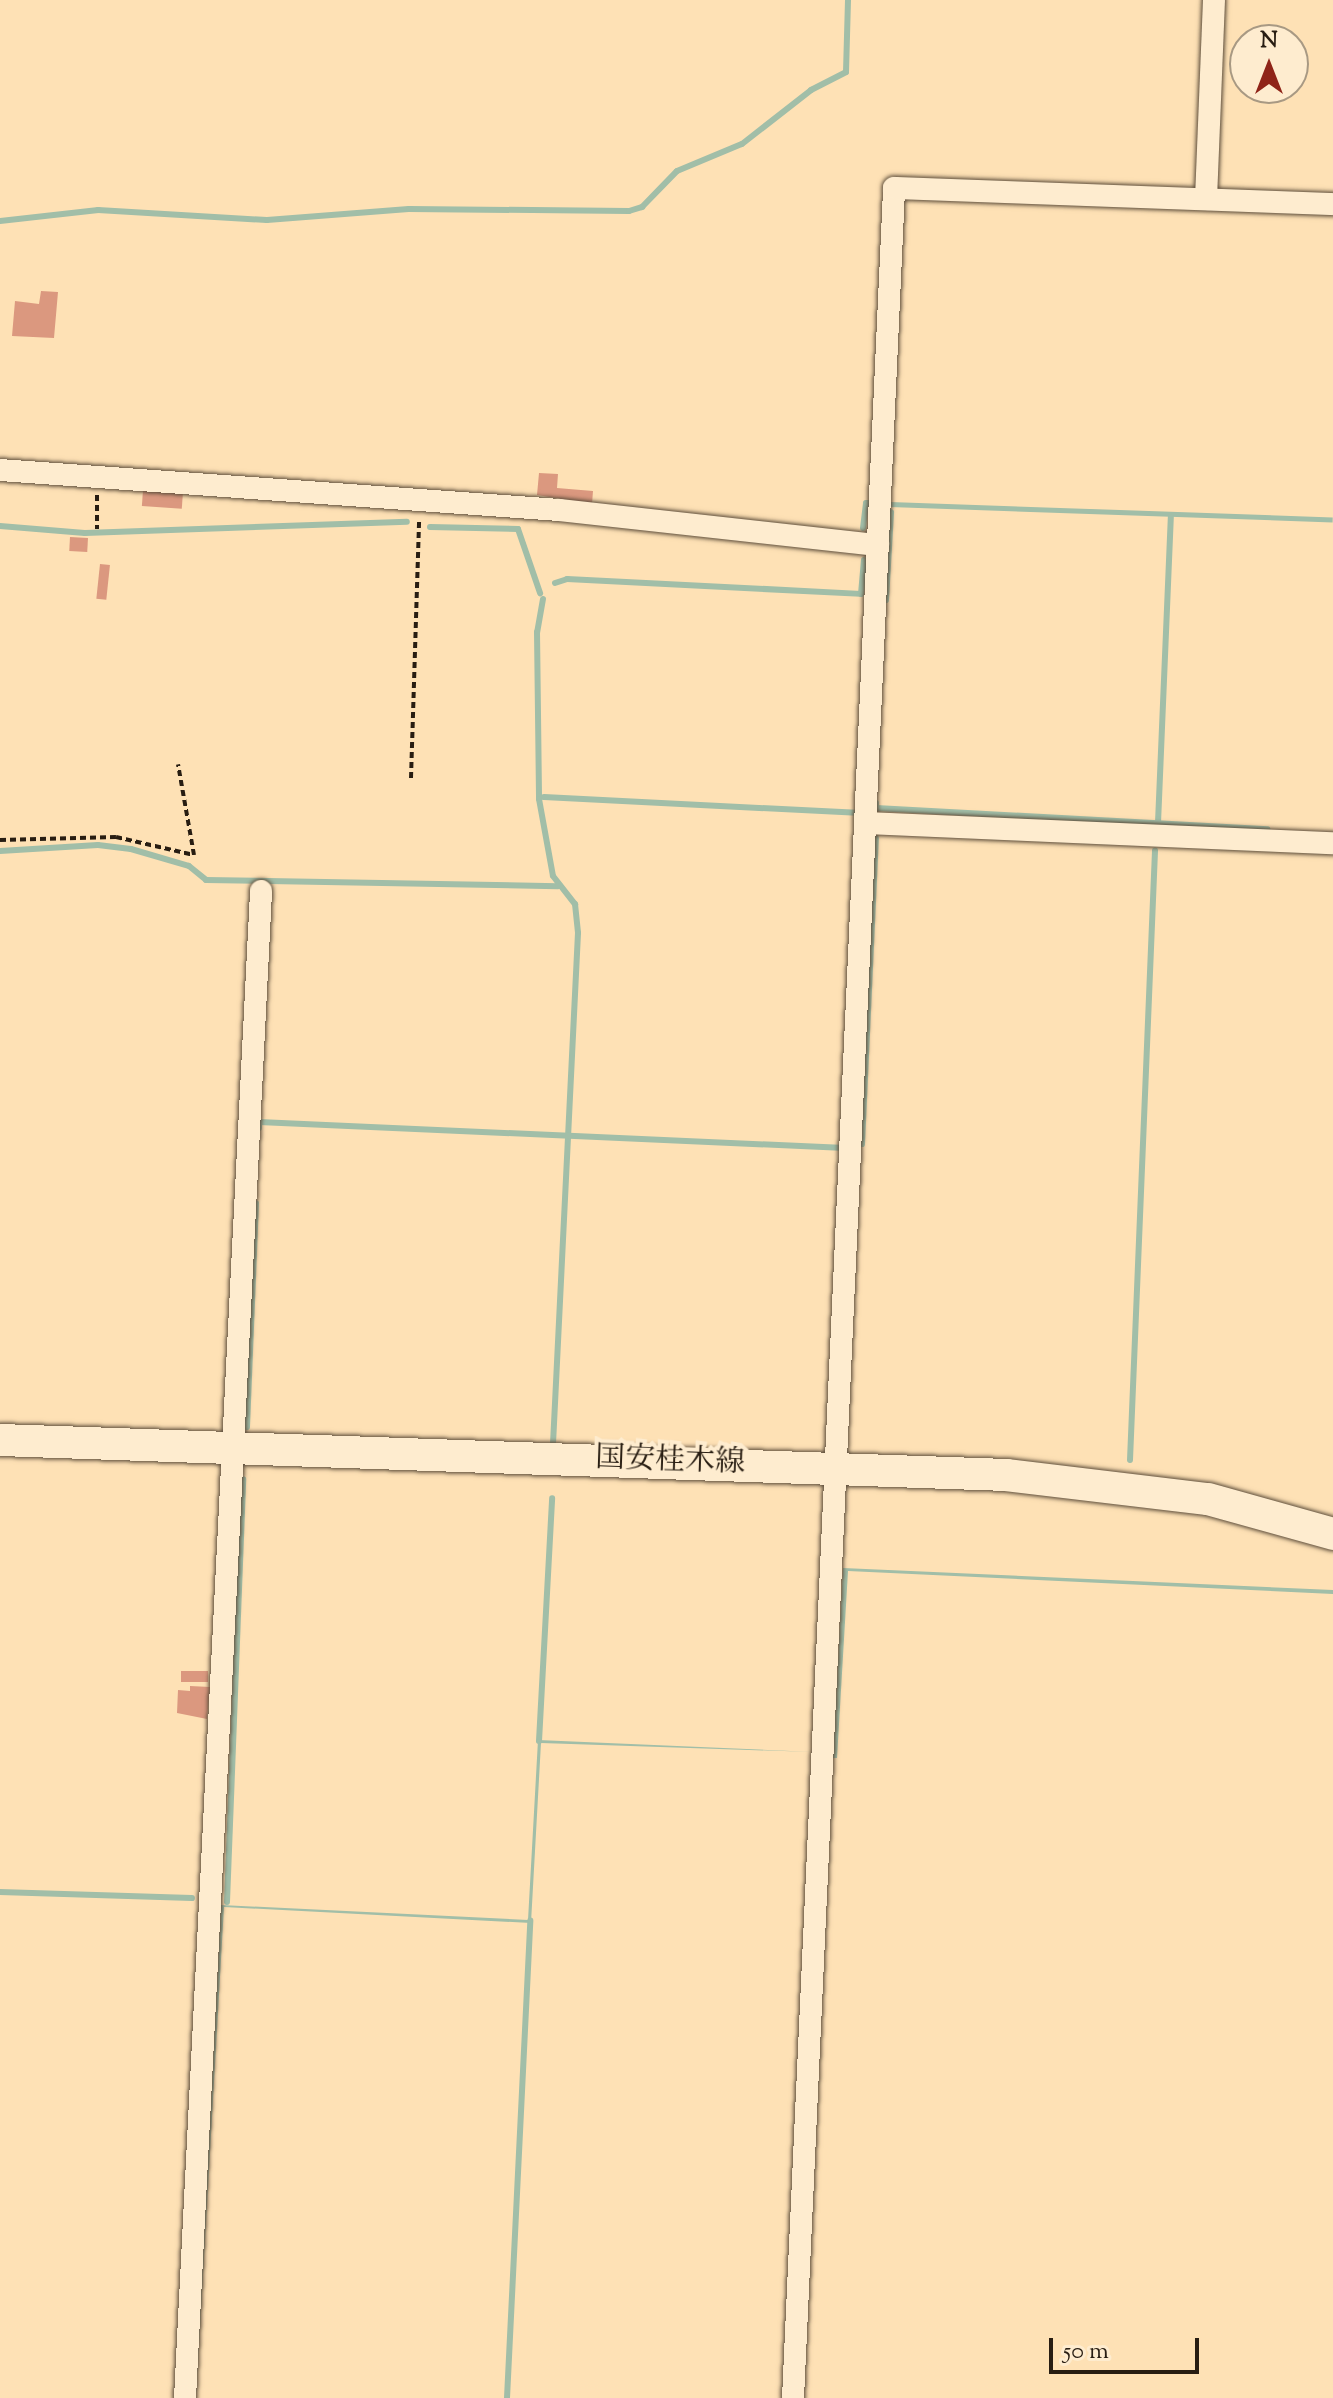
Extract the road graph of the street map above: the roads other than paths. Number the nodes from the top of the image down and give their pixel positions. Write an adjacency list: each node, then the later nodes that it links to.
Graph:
1 (1214, 0): 2 (street)
2 (1206, 199): 3 (street); 5 (street)
3 (1333, 204)
4 (0, 470): 5 (street)
5 (878, 545): 6 (street)
6 (866, 823): 7 (street); 11 (street)
7 (1333, 843)
8 (261, 891): 10 (street)
9 (0, 1440): 10 (main road, 国安桂木線)
10 (236, 1451): 11 (main road, 国安桂木線); 13 (street)
11 (839, 1467): 12 (main road, 国安桂木線); 14 (street)
12 (1333, 1534)
13 (185, 2398)
14 (793, 2398)

